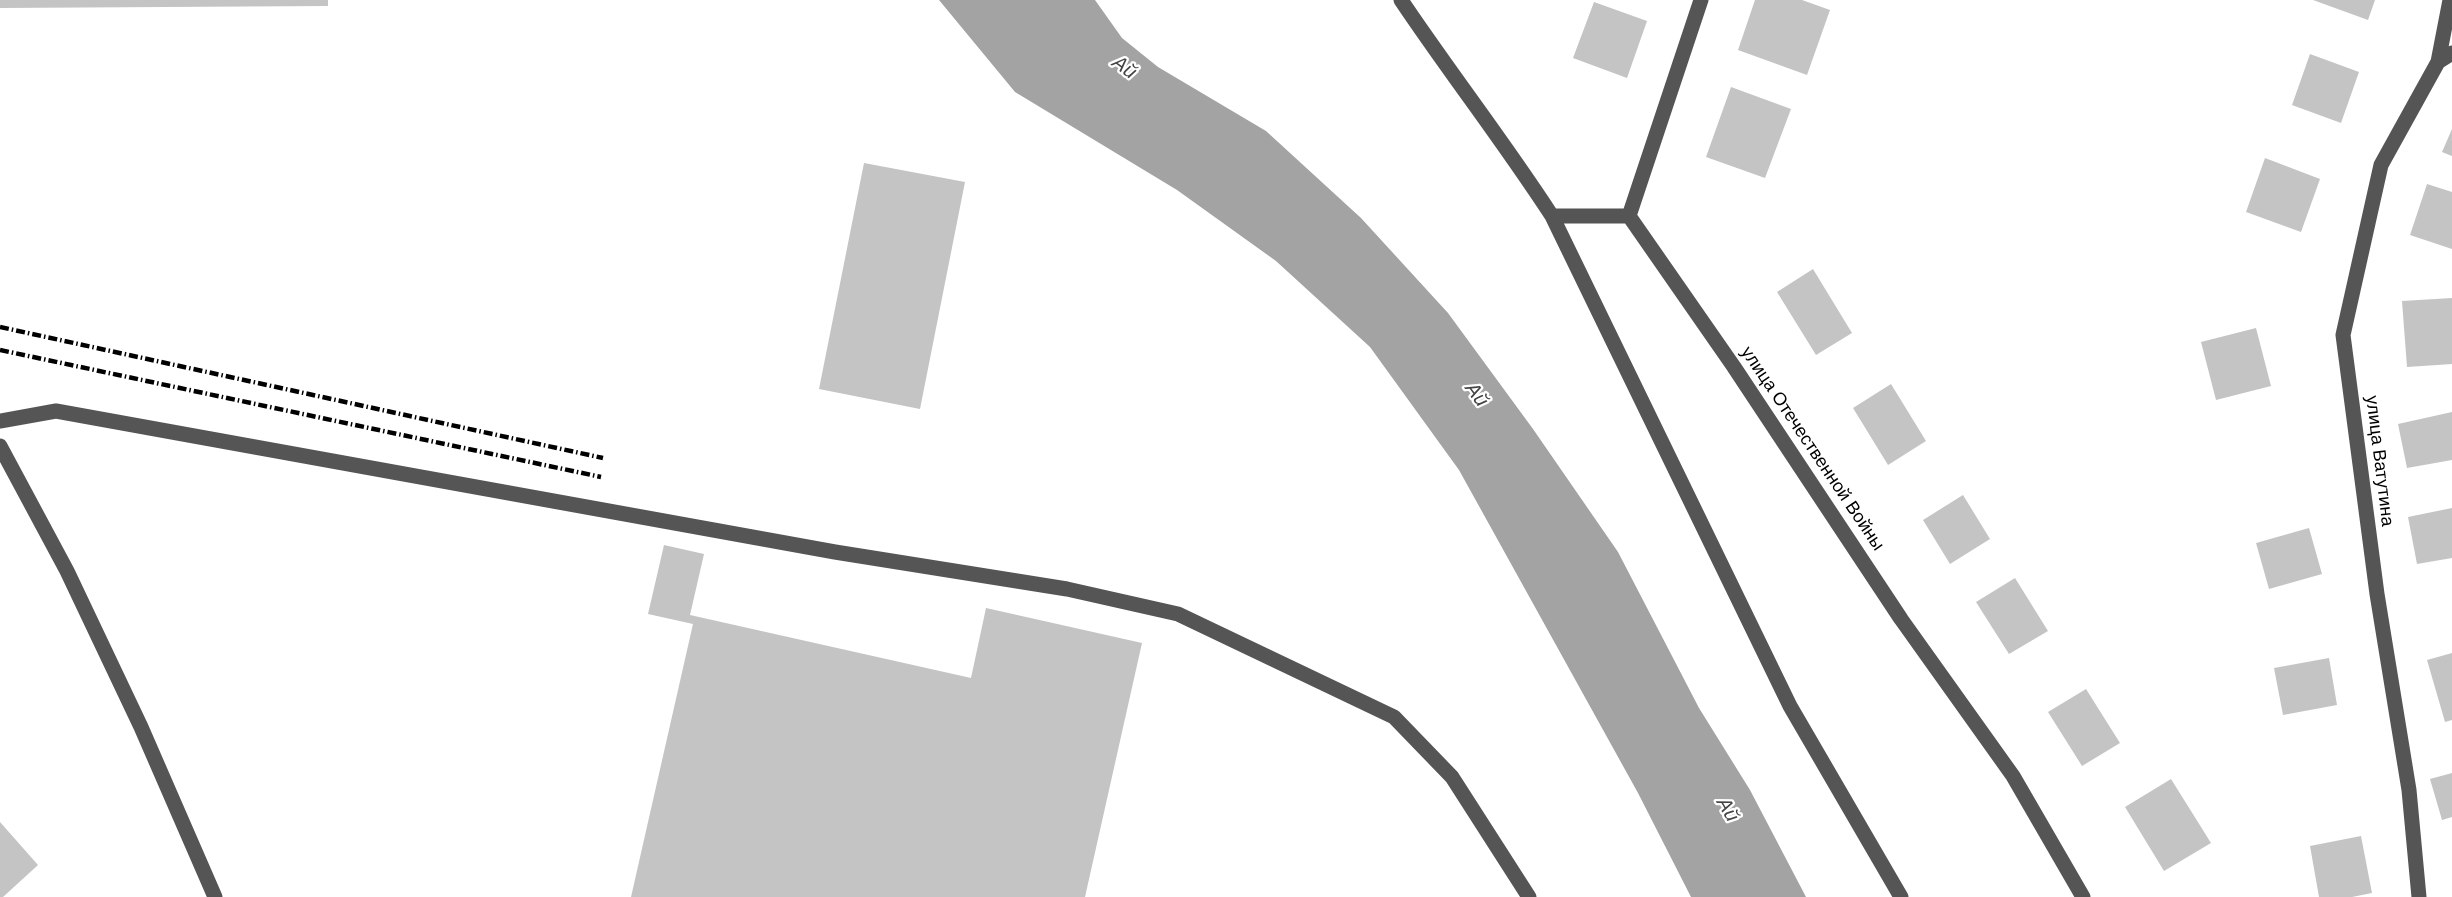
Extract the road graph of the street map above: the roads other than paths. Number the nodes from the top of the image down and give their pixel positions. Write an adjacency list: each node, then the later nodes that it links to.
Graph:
1 (1401, 0): 6 (street)
2 (1701, 0): 7 (street)
3 (2450, 0): 5 (street)
4 (2452, 53): 5 (street, улица Ватутина)
5 (2438, 62): 14 (street, улица Ватутина)
6 (1552, 216): 7 (street); 12 (street)
7 (1629, 216): 13 (street, улица Отечественной Войны)
8 (0, 421): 11 (street)
9 (0, 446): 10 (street)
10 (215, 897)
11 (1529, 897)
12 (1901, 897)
13 (2083, 897)
14 (2420, 897)

